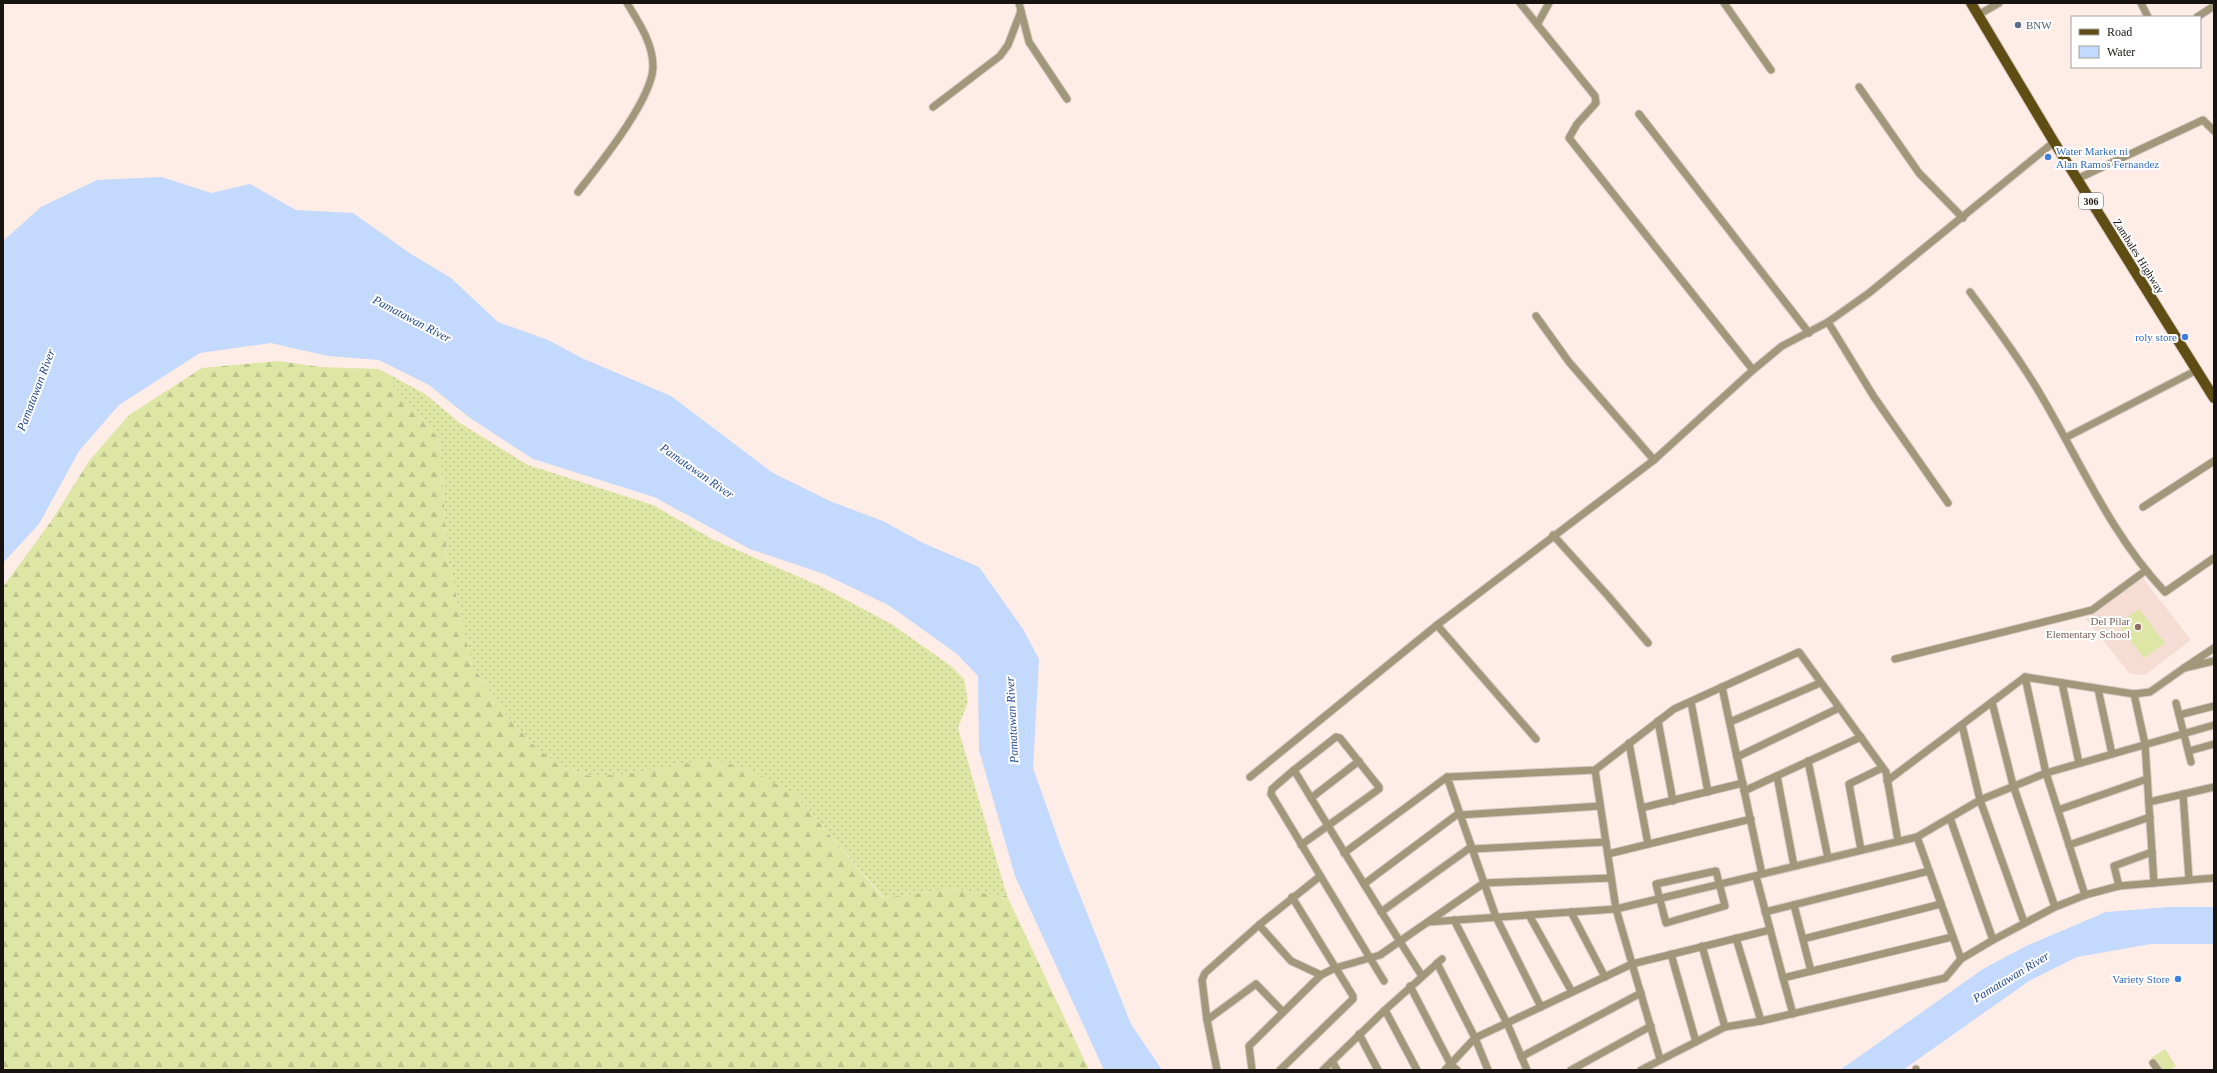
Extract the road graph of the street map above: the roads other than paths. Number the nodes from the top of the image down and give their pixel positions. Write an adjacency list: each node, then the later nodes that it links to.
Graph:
1 (627, 3): 23 (street)
2 (1019, 3): 10 (street)
3 (1520, 3): 14 (street)
4 (1549, 3): 14 (street)
5 (1724, 3): 15 (street)
6 (1971, 3): 11 (main road, Zambales Highway / 306)
7 (1999, 3): 11 (street)
8 (2140, 3): 12 (street)
9 (2214, 6): 13 (street)
10 (1021, 11): 17 (street); 18 (street)
11 (1978, 15): 21 (main road, Zambales Highway / 306)
12 (2147, 16)
13 (2199, 16)
14 (1538, 23): 29 (street)
15 (1770, 70)
16 (1859, 87): 24 (street)
17 (1067, 99)
18 (933, 108)
19 (1639, 114): 28 (street)
20 (2214, 131): 22 (street)
21 (2054, 142): 22 (main road, Zambales Highway / 306); 24 (street)
22 (2077, 179): 30 (main road, Zambales Highway / 306)
23 (578, 192)
24 (1962, 218): 27 (street)
25 (1970, 292): 32 (street)
26 (1536, 316): 33 (street)
27 (1828, 322): 28 (street); 35 (street)
28 (1809, 333): 29 (street)
29 (1753, 370): 33 (street)
30 (2197, 370): 31 (main road, Zambales Highway / 306); 32 (street)
31 (2214, 398)
32 (2065, 438): 39 (street)
33 (1654, 460): 37 (street)
34 (2214, 462): 36 (street)
35 (1948, 503)
36 (2143, 507)
37 (1553, 535): 40 (street); 41 (street)
38 (2214, 558): 39 (street)
39 (2145, 571): 43 (street)
40 (1437, 625): 64 (street); 80 (street)
41 (1648, 643)
42 (2214, 648): 45 (street)
43 (1895, 659)
44 (2214, 661): 45 (street)
45 (2184, 668): 51 (street)
46 (2024, 677): 48 (street); 53 (street); 78 (street)
47 (1820, 683): 49 (street); 56 (street); 59 (street)
48 (2062, 683): 50 (street); 74 (street)
49 (1722, 688): 52 (street); 59 (street)
50 (2098, 689): 51 (street); 69 (street)
51 (2134, 694): 66 (street)
52 (1691, 702): 58 (street); 87 (street)
53 (1992, 702): 60 (street); 84 (street)
54 (2176, 703): 57 (street)
55 (2214, 706): 57 (street)
56 (1840, 708): 63 (street); 70 (street)
57 (2179, 715): 62 (street)
58 (1658, 721): 65 (street); 91 (street)
59 (1730, 722): 70 (street)
60 (1962, 725): 83 (street); 90 (street)
61 (2214, 725): 62 (street)
62 (2184, 732): 66 (street); 68 (street)
63 (1860, 737): 72 (street); 75 (street)
64 (1536, 739)
65 (1629, 743): 77 (street); 94 (street)
66 (2145, 744): 69 (street); 82 (street)
67 (2214, 744): 68 (street)
68 (2188, 751): 73 (street)
69 (2112, 754): 74 (street)
70 (1737, 757): 85 (street)
71 (1360, 761): 76 (street); 89 (street); 100 (street)
72 (1808, 762): 79 (street); 112 (street)
73 (2191, 762)
74 (2079, 763): 78 (street)
75 (1882, 768): 83 (street); 108 (street)
76 (1294, 770): 89 (street); 105 (street)
77 (1594, 770): 81 (street); 93 (street)
78 (2046, 772): 84 (street); 95 (street)
79 (1777, 776): 85 (street); 113 (street)
80 (1250, 777)
81 (1447, 777): 96 (street); 109 (street)
82 (2147, 779): 92 (street); 95 (street)
83 (1887, 781): 102 (street)
84 (2013, 785): 90 (street); 130 (street)
85 (1744, 787): 87 (street); 99 (street)
86 (2214, 787): 88 (street)
87 (1708, 792): 91 (street)
88 (2183, 794): 92 (street); 119 (street)
89 (1311, 798): 100 (street)
90 (1980, 800): 98 (street); 139 (street)
91 (1674, 801): 94 (street)
92 (2149, 802): 97 (street)
93 (1600, 806): 96 (street); 103 (street)
94 (1641, 808): 104 (street)
95 (2058, 810): 106 (street)
96 (1460, 814): 107 (street); 122 (street)
97 (2150, 817): 106 (street); 110 (street)
98 (1950, 818): 101 (street); 145 (street)
99 (1751, 819): 104 (street); 115 (street)
100 (1328, 827): 105 (street); 109 (street)
101 (1917, 837): 102 (street); 114 (street)
102 (1898, 841): 108 (street)
103 (1606, 842): 107 (street); 111 (street)
104 (1648, 844): 111 (street)
105 (1301, 845): 116 (street)
106 (2069, 845): 125 (street)
107 (1472, 848): 120 (street); 132 (street)
108 (1861, 850): 112 (street)
109 (1344, 852): 122 (street)
110 (2152, 852): 121 (street); 124 (street)
111 (1608, 854): 117 (street)
112 (1828, 858): 113 (street)
113 (1794, 866): 115 (street)
114 (1929, 871): 128 (street); 129 (street)
115 (1759, 875): 123 (street); 134 (street)
116 (1319, 876): 126 (street); 149 (street)
117 (1611, 878): 120 (street); 131 (street)
118 (2214, 878): 119 (street)
119 (2189, 879): 121 (street)
120 (1484, 883): 136 (street); 138 (street)
121 (2154, 883): 124 (street)
122 (1364, 884): 132 (street)
123 (1720, 884): 127 (street); 127 (street); 127 (street)
124 (2119, 886): 125 (street)
125 (2085, 895): 130 (street)
126 (1292, 898): 140 (street); 152 (street)
127 (1659, 899): 131 (street)
128 (1941, 904): 142 (street); 144 (street)
129 (1794, 905): 134 (street); 144 (street)
130 (2055, 907): 139 (street)
131 (1616, 910): 133 (street); 151 (street)
132 (1381, 912): 146 (street)
133 (1571, 912): 135 (street); 156 (street)
134 (1765, 912): 141 (street)
135 (1529, 915): 136 (street); 160 (street)
136 (1496, 917): 137 (street); 162 (street)
137 (1454, 920): 138 (street); 168 (street)
138 (1428, 922): 146 (street)
139 (2024, 922): 145 (street)
140 (1259, 925): 154 (street); 166 (street)
141 (1770, 930): 143 (street); 157 (street)
142 (1952, 937): 150 (street); 153 (street)
143 (1736, 938): 147 (street); 167 (street)
144 (1803, 939): 153 (street)
145 (1993, 940): 150 (street)
146 (1400, 941): 149 (street); 155 (street)
147 (1702, 946): 148 (street); 170 (street)
148 (1670, 954): 151 (street); 173 (street)
149 (1370, 958): 152 (street); 158 (street)
150 (1961, 959): 165 (street)
151 (1632, 964): 156 (street); 161 (street)
152 (1335, 968): 154 (street); 181 (street)
153 (1811, 971): 157 (street)
154 (1321, 975): 164 (street)
155 (1422, 976): 159 (street); 172 (street)
156 (1605, 976): 160 (street)
157 (1782, 978): 165 (street)
158 (1384, 981)
159 (1410, 986): 163 (street); 178 (street)
160 (1572, 992): 162 (street)
161 (1641, 994): 169 (street); 174 (street)
162 (1540, 1007): 168 (street)
163 (1385, 1010): 171 (street); 185 (street)
164 (1283, 1012): 166 (street); 180 (street)
165 (1793, 1014): 167 (street)
166 (1207, 1020): 179 (street)
167 (1761, 1021): 170 (street)
168 (1506, 1023): 172 (street); 174 (street)
169 (1651, 1026): 175 (street); 189 (street)
170 (1725, 1027): 173 (street)
171 (1359, 1034): 176 (street); 184 (street)
172 (1475, 1038): 178 (street); 187 (street)
173 (1696, 1042): 175 (street)
174 (1521, 1057): 188 (street)
175 (1660, 1059): 190 (street)
176 (1332, 1061): 182 (street); 183 (street)
177 (2153, 1063): 191 (street)
178 (1448, 1067): 186 (street)
179 (1217, 1070)
180 (1252, 1070)
181 (1280, 1070)
182 (1323, 1070)
183 (1337, 1070)
184 (1378, 1070)
185 (1417, 1070)
186 (1457, 1070)
187 (1488, 1070)
188 (1527, 1070)
189 (1571, 1070)
190 (1641, 1070)
191 (2158, 1070)

